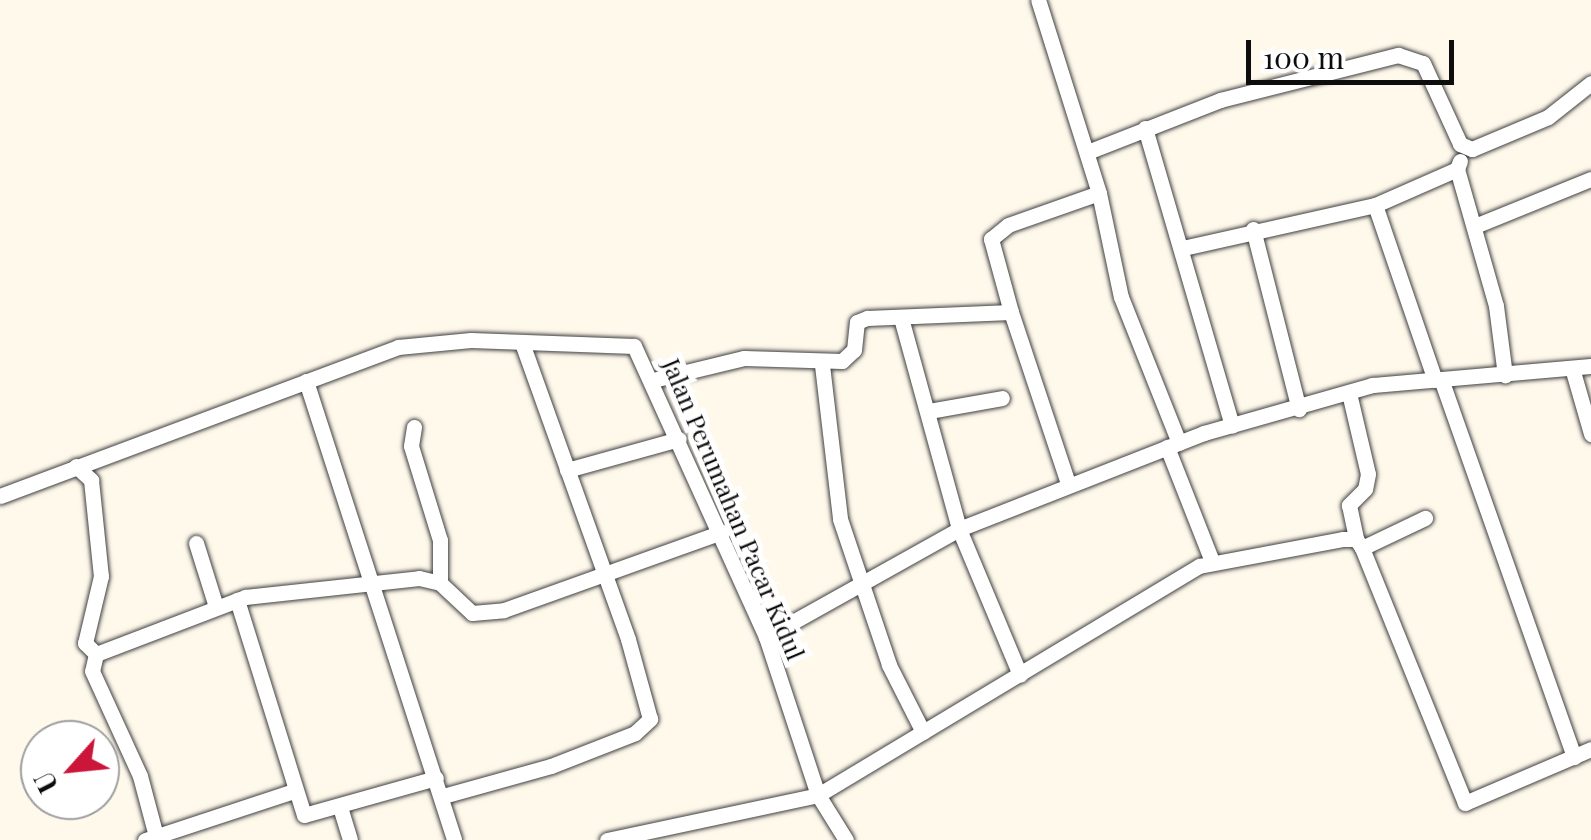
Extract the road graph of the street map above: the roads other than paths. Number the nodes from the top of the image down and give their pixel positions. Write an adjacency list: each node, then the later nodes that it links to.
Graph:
1 (1038, 0): 5 (street)
2 (1591, 83): 4 (street)
3 (1145, 128): 4 (street); 5 (street); 12 (street)
4 (1465, 148): 6 (street)
5 (1090, 151): 8 (street)
6 (1457, 169): 9 (street); 10 (street)
7 (1591, 178): 10 (street)
8 (1099, 193): 13 (street); 31 (street)
9 (1375, 205): 11 (street); 20 (street)
10 (1474, 226): 19 (street)
11 (1253, 229): 12 (street); 25 (street)
12 (1183, 248): 27 (street)
13 (1011, 312): 14 (street); 34 (street)
14 (901, 318): 16 (street); 26 (street)
15 (522, 342): 21 (street, Jalan Perumahan Pacar Kidul); 22 (street, Jalan Perumahan Pacar Kidul); 33 (street)
16 (822, 365): 21 (street); 43 (street)
17 (1591, 366): 18 (street)
18 (1572, 368): 19 (street); 29 (street)
19 (1504, 375): 20 (street)
20 (1438, 379): 23 (street); 53 (street)
21 (652, 380): 30 (street, Jalan Perumahan Pacar Kidul)
22 (306, 381): 32 (street, Jalan Perumahan Pacar Kidul); 45 (street)
23 (1348, 393): 25 (street); 40 (street)
24 (1002, 398): 26 (street)
25 (1299, 409): 27 (street)
26 (929, 411): 37 (street)
27 (1232, 426): 31 (street)
28 (414, 427): 44 (street)
29 (1591, 434)
30 (679, 439): 33 (street); 38 (street, Jalan Perumahan Pacar Kidul)
31 (1173, 445): 34 (street); 41 (street)
32 (76, 466): 35 (street, Jalan Perumahan Pacar Kidul); 49 (street)
33 (567, 470): 42 (street)
34 (1068, 483): 37 (street)
35 (0, 496)
36 (1426, 518): 40 (street)
37 (960, 530): 43 (street); 50 (street)
38 (722, 532): 42 (street); 48 (street, Jalan Perumahan Pacar Kidul)
39 (196, 543): 47 (street)
40 (1359, 544): 41 (street); 53 (street)
41 (1212, 561): 50 (street)
42 (605, 572): 44 (street); 57 (street)
43 (858, 581): 48 (street); 51 (street)
44 (440, 583): 45 (street)
45 (371, 588): 46 (street); 54 (street)
46 (237, 600): 47 (street); 55 (street)
47 (216, 608): 49 (street)
48 (766, 637): 56 (street, Jalan Perumahan Pacar Kidul)
49 (96, 654): 60 (street)
50 (1020, 676): 51 (street)
51 (923, 732): 56 (street)
52 (1591, 750): 53 (street)
53 (1574, 757)
54 (436, 778): 57 (street); 58 (street)
55 (294, 791): 58 (street); 60 (street)
56 (818, 794): 59 (street); 64 (street, Jalan Perumahan Pacar Kidul)
57 (442, 796): 62 (street)
58 (340, 808): 61 (street)
59 (651, 835): 63 (street)
60 (152, 839)
61 (350, 840)
62 (454, 840)
63 (607, 840)
64 (846, 840)

